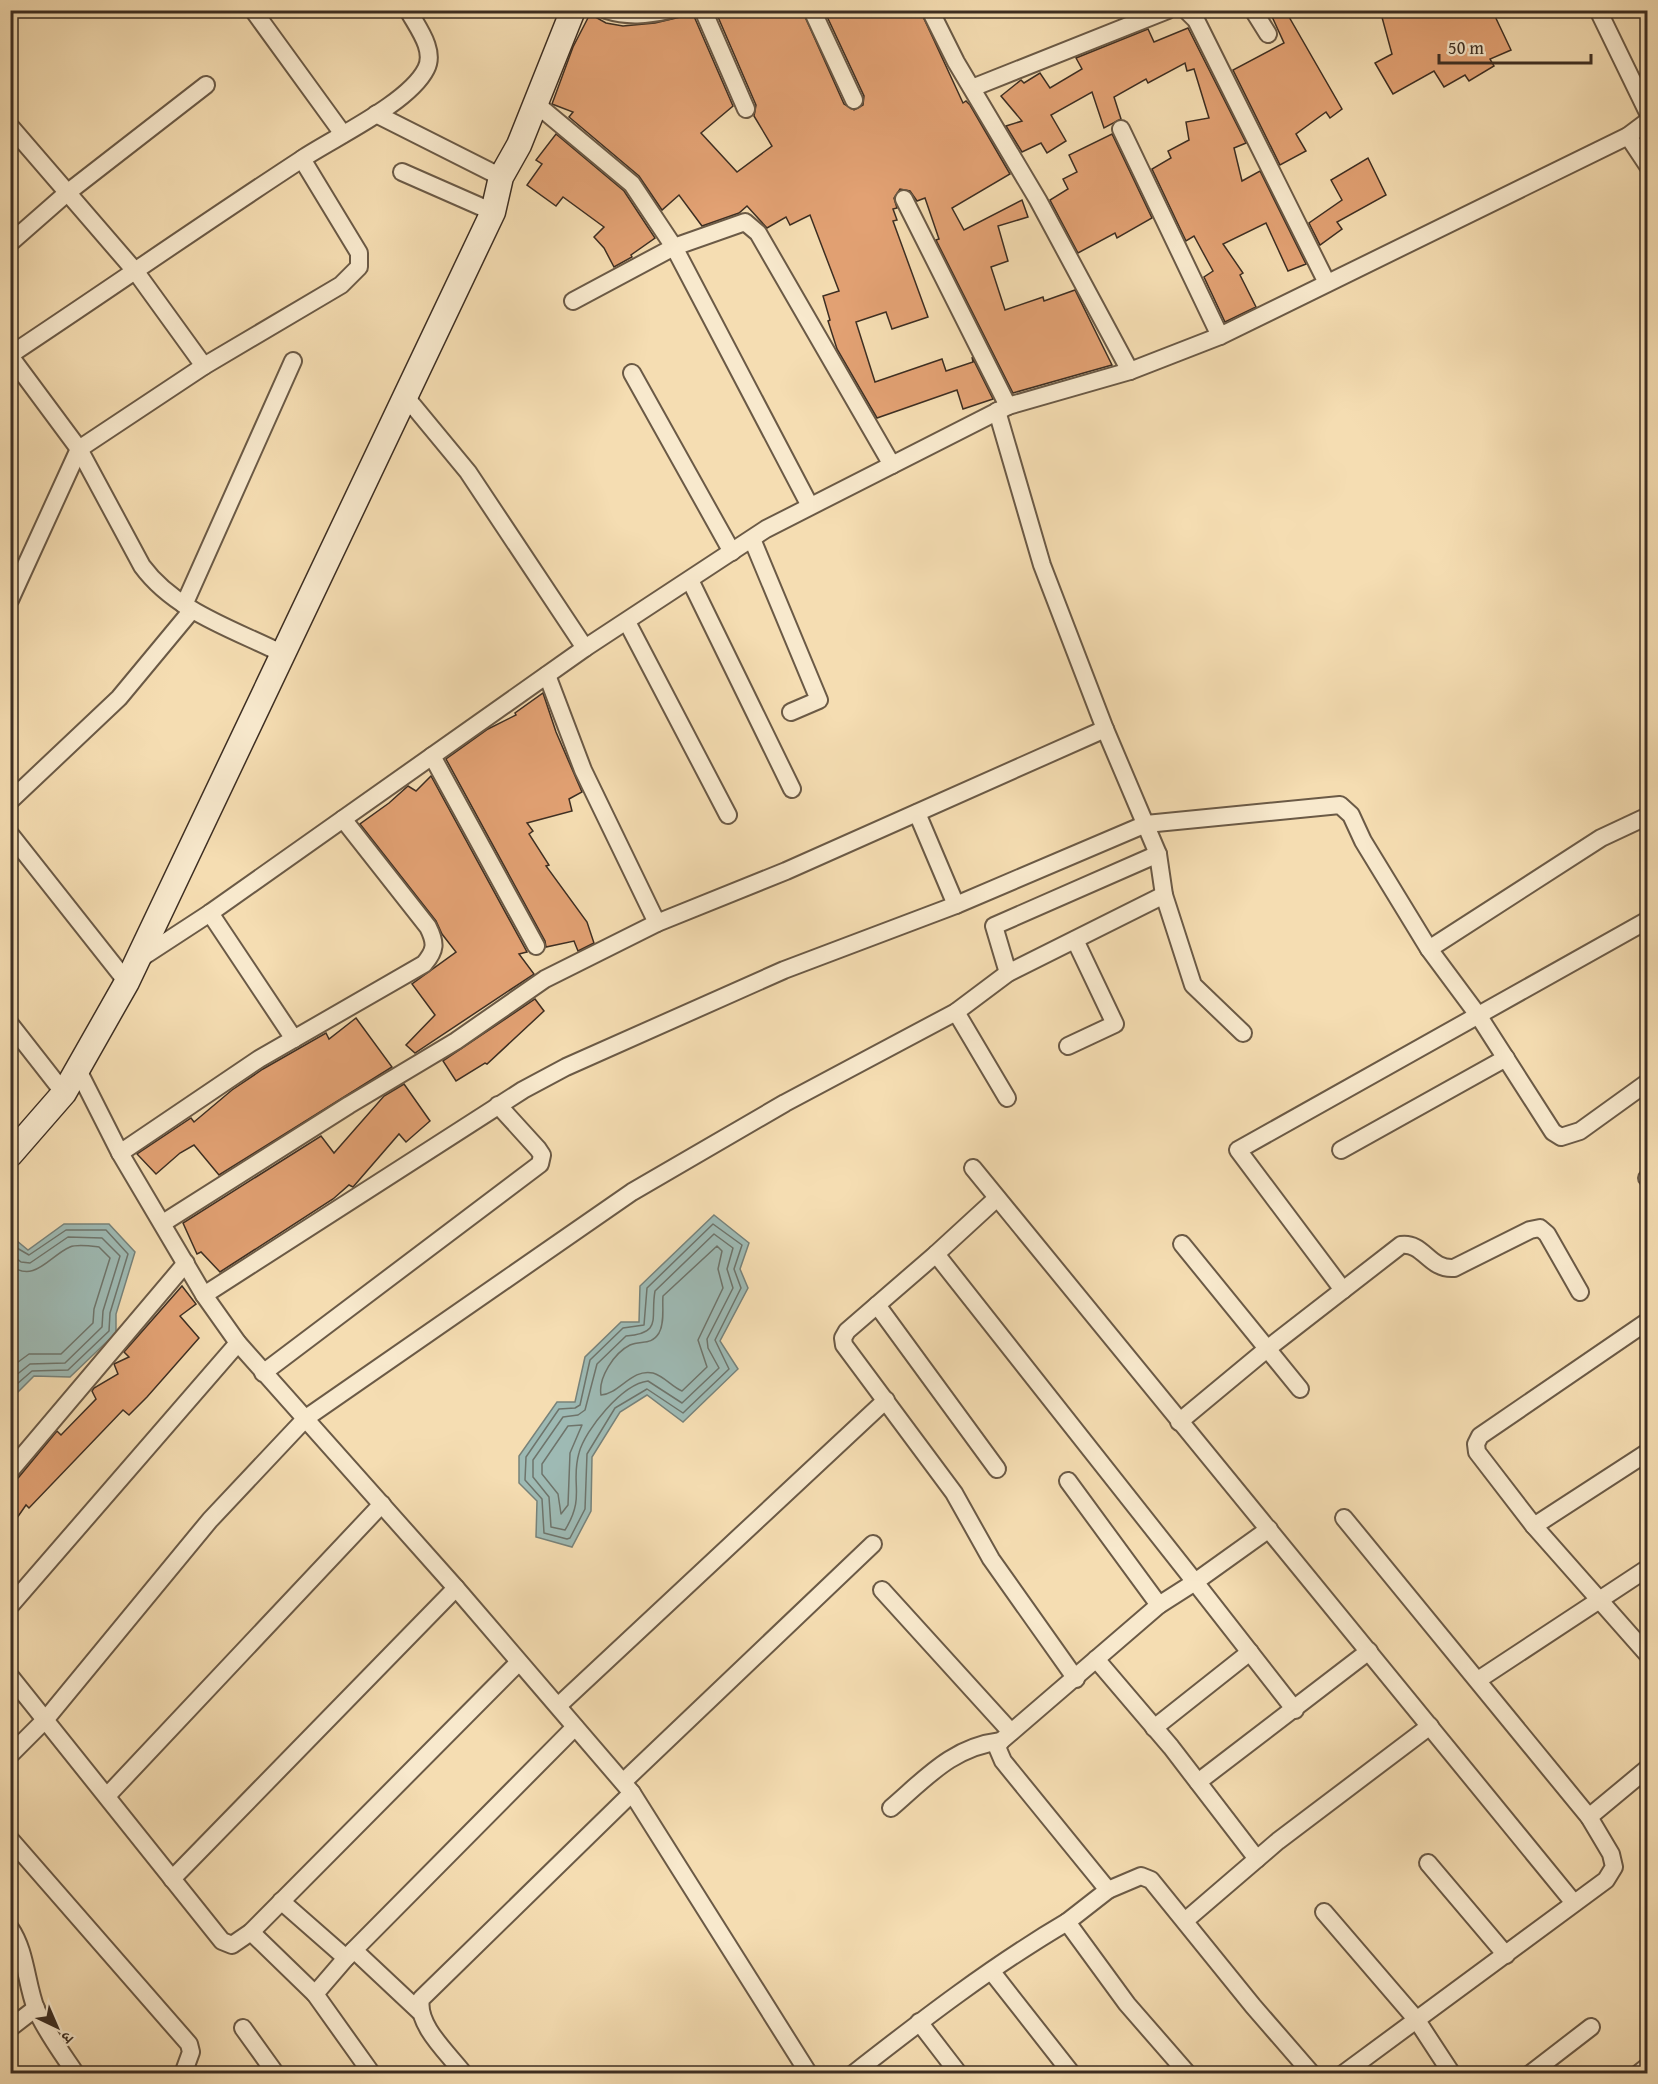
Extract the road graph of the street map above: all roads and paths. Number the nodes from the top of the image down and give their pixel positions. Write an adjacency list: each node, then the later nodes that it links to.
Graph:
1 (253, 10): 24 (street)
2 (408, 10): 20 (street)
3 (573, 10): 17 (street)
4 (606, 10): 5 (street)
5 (669, 10)
6 (703, 10): 18 (street)
7 (812, 10): 16 (street)
8 (930, 10): 15 (street)
9 (1168, 10): 15 (street)
10 (1186, 10): 36 (street)
11 (1253, 10): 13 (street)
12 (1598, 10): 19 (street)
13 (1268, 34)
14 (206, 86): 30 (street)
15 (972, 88): 42 (street)
16 (854, 100)
17 (535, 104): 29 (street); 34 (street)
18 (746, 109)
19 (1647, 113)
20 (376, 114): 24 (street); 29 (street)
21 (1647, 121): 25 (street)
22 (10, 126): 30 (street)
23 (1121, 129): 38 (street)
24 (343, 134): 26 (street)
25 (1628, 136): 27 (street); 36 (street)
26 (302, 159): 35 (street); 41 (street)
27 (1647, 166)
28 (402, 171): 32 (street)
29 (501, 177): 32 (street)
30 (67, 193): 33 (street); 35 (street)
31 (904, 199): 45 (street)
32 (493, 212): 44 (street)
33 (10, 243)
34 (674, 247): 37 (street); 47 (street); 48 (street)
35 (136, 272): 39 (street); 41 (street)
36 (1327, 283): 38 (street)
37 (573, 301)
38 (1220, 336): 42 (street)
39 (10, 356): 46 (street)
40 (293, 361): 53 (street)
41 (204, 366): 46 (street)
42 (1130, 370): 45 (street)
43 (632, 373): 50 (street)
44 (405, 397): 55 (street); 56 (street)
45 (1002, 409): 47 (street); 59 (street)
46 (79, 449): 52 (street); 53 (street)
47 (892, 465): 48 (street)
48 (810, 506): 49 (street)
49 (752, 539): 50 (street); 58 (street)
50 (732, 552): 51 (street)
51 (690, 580): 54 (street); 61 (street)
52 (10, 600)
53 (188, 608): 56 (street); 62 (street)
54 (627, 622): 55 (street); 64 (street)
55 (585, 648): 57 (street)
56 (281, 653): 78 (street)
57 (547, 675): 60 (street); 74 (street)
58 (791, 712)
59 (1105, 729): 63 (street); 67 (street)
60 (432, 756): 66 (street); 76 (street)
61 (792, 789)
62 (10, 801)
63 (917, 813): 71 (street); 74 (street)
64 (728, 815)
65 (1647, 816): 77 (street)
66 (343, 819): 72 (street); 84 (street)
67 (1146, 824): 69 (street); 71 (street); 77 (street)
68 (10, 834): 78 (street)
69 (1158, 854): 70 (street); 79 (street)
70 (1164, 895): 75 (street); 83 (street)
71 (957, 904): 91 (street)
72 (210, 913): 78 (street); 84 (street)
73 (1647, 920): 81 (street)
74 (657, 923): 97 (street)
75 (1075, 939): 79 (street); 85 (street)
76 (536, 946)
77 (1429, 949): 81 (street)
78 (132, 971): 87 (street)
79 (1008, 973): 80 (street)
80 (956, 1011): 90 (street); 111 (street)
81 (1478, 1015): 86 (street); 101 (street)
82 (10, 1024): 89 (street)
83 (1243, 1033)
84 (294, 1039): 93 (street)
85 (1068, 1046)
86 (1506, 1058): 88 (street); 92 (street)
87 (78, 1070): 89 (street); 93 (street)
88 (1647, 1082)
89 (64, 1093): 94 (street)
90 (1007, 1098)
91 (498, 1105): 103 (street); 108 (street)
92 (1341, 1150)
93 (120, 1153): 97 (street)
94 (10, 1155)
95 (973, 1168): 96 (street)
96 (997, 1197): 99 (street); 112 (street)
97 (164, 1223): 100 (street)
98 (1182, 1244): 107 (street)
99 (936, 1254): 104 (street); 123 (street)
100 (186, 1263): 103 (street); 115 (street)
101 (1343, 1290): 102 (street); 107 (street)
102 (1580, 1292)
103 (204, 1295): 106 (street)
104 (877, 1305): 110 (street); 114 (street)
105 (1647, 1321): 119 (street)
106 (238, 1343): 108 (street); 128 (street)
107 (1267, 1349): 109 (street); 112 (street)
108 (263, 1373): 111 (street)
109 (1300, 1389)
110 (886, 1400): 135 (street); 137 (street)
111 (306, 1418): 117 (street); 139 (street)
112 (1179, 1422): 120 (street)
113 (1647, 1452): 119 (street)
114 (997, 1469)
115 (10, 1471)
116 (1068, 1481): 127 (street)
117 (382, 1504): 124 (street); 148 (street)
118 (1344, 1518): 136 (street)
119 (1534, 1526): 126 (street)
120 (1269, 1529): 123 (street); 129 (street)
121 (873, 1544): 147 (street)
122 (1647, 1568): 126 (street)
123 (1195, 1582): 127 (street); 130 (street)
124 (456, 1588): 133 (street); 154 (street)
125 (882, 1590): 143 (street)
126 (1601, 1600): 131 (street); 136 (street)
127 (1159, 1605): 132 (street)
128 (10, 1606)
129 (1369, 1651): 138 (street); 140 (street)
130 (1250, 1652): 138 (street); 142 (street)
131 (1647, 1655)
132 (1096, 1659): 135 (street); 142 (street)
133 (519, 1662): 137 (street); 156 (street)
134 (10, 1676): 139 (street)
135 (1076, 1679): 143 (street)
136 (1478, 1680): 150 (street)
137 (558, 1706): 141 (street)
138 (1295, 1710): 146 (street)
139 (46, 1719): 144 (street); 148 (street)
140 (1430, 1726): 152 (street); 157 (street)
141 (575, 1727): 147 (street); 163 (street)
142 (1154, 1728): 146 (street)
143 (1006, 1737): 149 (street); 155 (street)
144 (10, 1755)
145 (1647, 1768): 150 (street)
146 (1198, 1782): 152 (street)
147 (627, 1787): 168 (street); 175 (street)
148 (106, 1796): 154 (street)
149 (891, 1808)
150 (1588, 1817): 157 (street)
151 (10, 1839): 177 (street)
152 (1257, 1859): 159 (street)
153 (1428, 1863): 164 (street)
154 (172, 1879): 162 (street)
155 (1108, 1890): 159 (street); 160 (street)
156 (281, 1900): 162 (street); 163 (street)
157 (1574, 1903): 164 (street)
158 (1324, 1912): 169 (street)
159 (1186, 1920): 185 (street)
160 (1067, 1922): 165 (street); 184 (street)
161 (10, 1928): 167 (street)
162 (251, 1932): 166 (street)
163 (350, 1954): 166 (street); 168 (street)
164 (1506, 1955): 169 (street)
165 (992, 1972): 170 (street); 183 (street)
166 (315, 1994): 179 (street)
167 (36, 2008): 172 (street); 176 (street)
168 (419, 2011): 180 (street)
169 (1416, 2019): 186 (street); 187 (street)
170 (919, 2022): 181 (street); 182 (street)
171 (1591, 2027): 188 (street)
172 (10, 2028)
173 (243, 2028): 178 (street)
174 (1647, 2066): 189 (street)
175 (806, 2072)
176 (76, 2073)
177 (183, 2073)
178 (276, 2073)
179 (372, 2073)
180 (464, 2073)
181 (853, 2073)
182 (959, 2073)
183 (1072, 2073)
184 (1188, 2073)
185 (1312, 2073)
186 (1346, 2073)
187 (1452, 2073)
188 (1530, 2073)
189 (1638, 2073)

